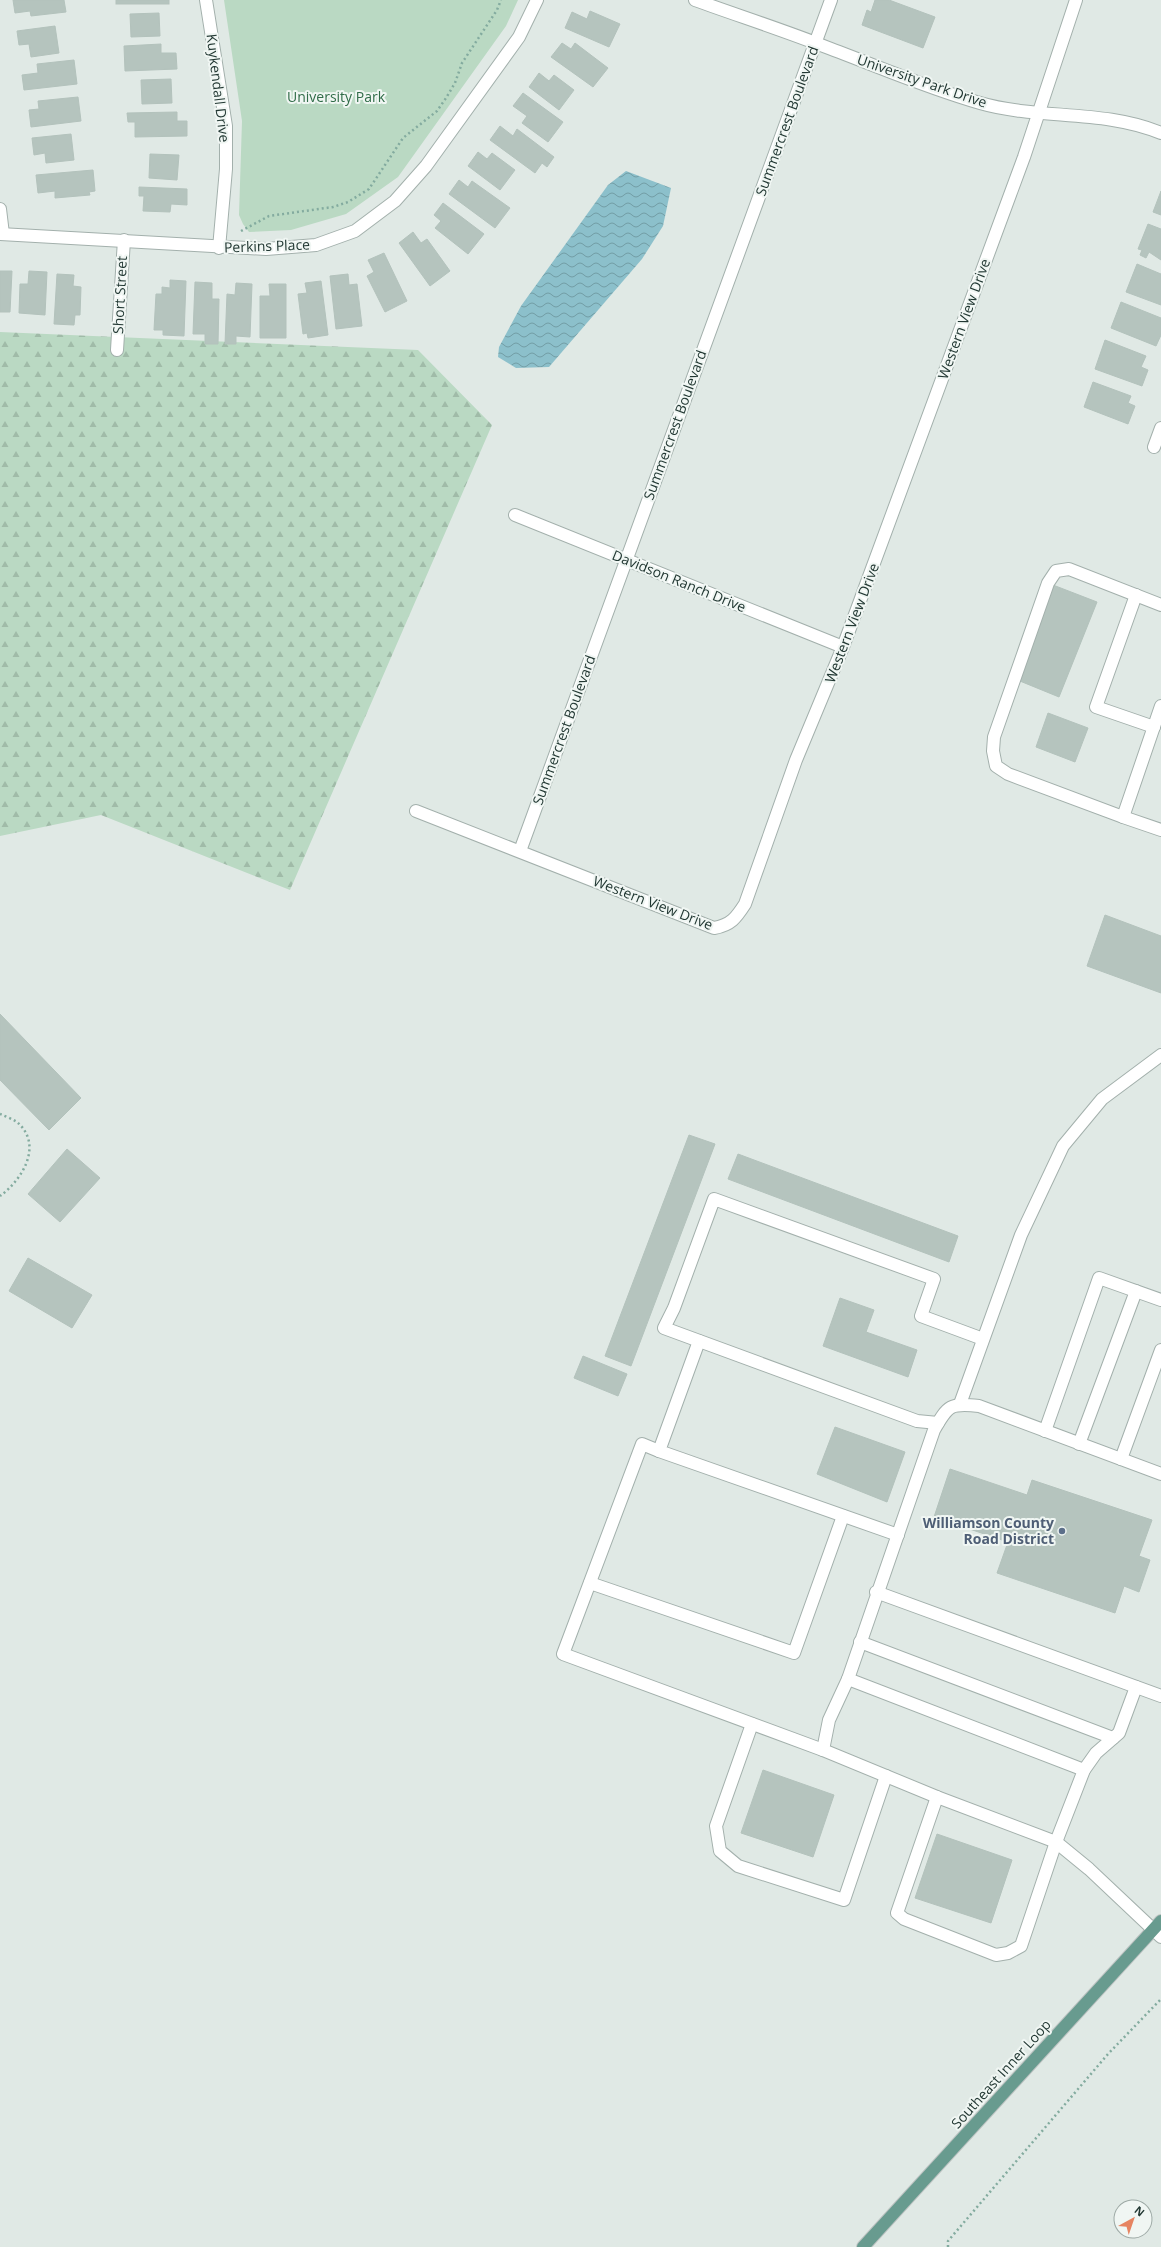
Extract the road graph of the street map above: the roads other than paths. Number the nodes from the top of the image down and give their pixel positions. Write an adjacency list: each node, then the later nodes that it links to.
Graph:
1 (206, 0): 12 (street, Kuykendall Drive)
2 (537, 0): 12 (street, Perkins Place)
3 (695, 0): 6 (street, University Park Drive)
4 (831, 0): 6 (street, Summercrest Boulevard)
5 (1076, 0): 7 (street, Western View Drive)
6 (816, 43): 7 (street, University Park Drive); 17 (street, Summercrest Boulevard)
7 (1039, 111): 8 (street, University Park Drive); 20 (street, Western View Drive)
8 (1158, 132)
9 (0, 209): 10 (street)
10 (2, 234): 11 (street, Perkins Place)
11 (124, 240): 12 (street, Perkins Place); 13 (street, Short Street)
12 (219, 248)
13 (117, 350)
14 (1161, 428): 15 (street)
15 (1154, 447)
16 (515, 515): 17 (street, Davidson Ranch Drive)
17 (626, 560): 20 (street, Davidson Ranch Drive); 26 (street, Summercrest Boulevard)
18 (1136, 595): 19 (street); 22 (street); 24 (street)
19 (1161, 605)
20 (844, 647): 26 (street, Western View Drive)
21 (1161, 706): 22 (street)
22 (1154, 727): 24 (street)
23 (416, 811): 26 (street, Western View Drive)
24 (1123, 817): 25 (street)
25 (1161, 830)
26 (520, 851)
27 (1161, 1054): 30 (street)
28 (1136, 1291): 29 (street); 35 (street); 36 (street)
29 (1161, 1300)
30 (984, 1339): 31 (street); 33 (street)
31 (699, 1341): 34 (street); 37 (street)
32 (1161, 1350): 38 (street)
33 (960, 1404): 34 (street); 35 (street)
34 (938, 1423): 41 (street)
35 (1045, 1431): 36 (street)
36 (1079, 1444): 38 (street)
37 (660, 1451): 40 (street); 42 (street)
38 (1121, 1459): 39 (street)
39 (1161, 1474)
40 (843, 1516): 41 (street); 42 (street)
41 (898, 1535): 43 (street)
42 (590, 1583): 48 (street)
43 (876, 1592): 44 (street); 46 (street)
44 (860, 1642): 45 (street); 49 (street)
45 (848, 1679): 50 (street); 51 (street)
46 (1136, 1688): 47 (street); 49 (street)
47 (1161, 1696)
48 (752, 1724): 50 (street); 52 (street)
49 (1113, 1738): 51 (street)
50 (823, 1750): 52 (street)
51 (1084, 1770): 54 (street)
52 (886, 1776): 53 (street)
53 (937, 1797): 54 (street); 54 (street)
54 (1056, 1842): 56 (street)
55 (1161, 1921): 56 (main road, Southeast Inner Loop)
56 (1157, 1934): 57 (main road, Southeast Inner Loop)
57 (864, 2247)

